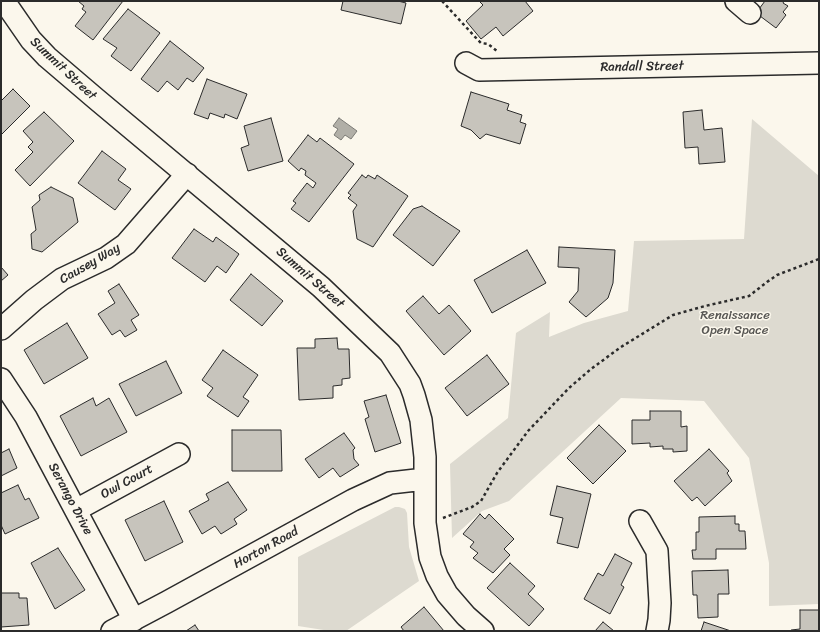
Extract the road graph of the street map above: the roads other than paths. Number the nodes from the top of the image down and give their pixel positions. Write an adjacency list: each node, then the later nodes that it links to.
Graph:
1 (4, 1): 4 (street, Summit Street)
2 (466, 63): 3 (street, Randall Street)
3 (819, 63)
4 (187, 174): 5 (street, Causey Way); 8 (street, Summit Street)
5 (1, 329)
6 (1, 380): 9 (street, Serango Drive)
7 (179, 454): 9 (street, Owl Court)
8 (425, 479): 11 (street, Horton Road); 13 (street, Summit Street)
9 (76, 510): 11 (street, Serango Drive)
10 (640, 521): 14 (street)
11 (134, 620): 12 (street, Horton Road)
12 (112, 631)
13 (483, 631)
14 (657, 631)

